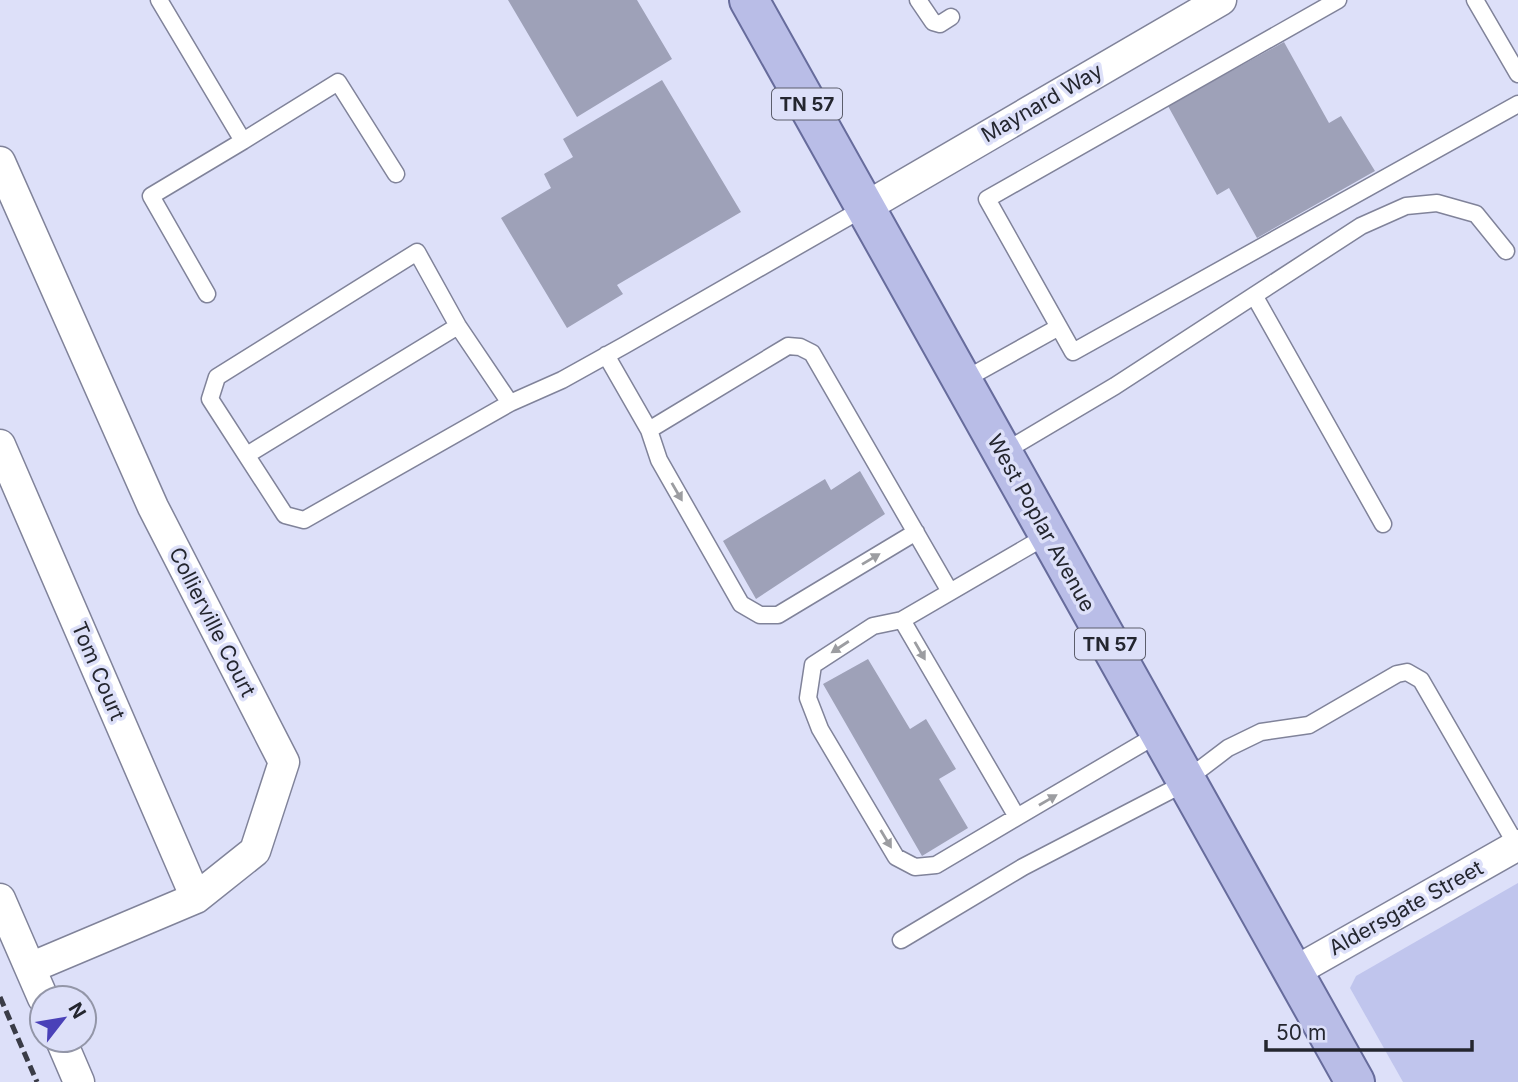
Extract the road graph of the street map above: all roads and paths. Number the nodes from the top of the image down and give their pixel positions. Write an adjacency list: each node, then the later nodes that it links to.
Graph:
1 (159, 0): 10 (lane)
2 (749, 0): 13 (main road, West Poplar Avenue / TN 57)
3 (918, 0): 7 (lane)
4 (1221, 0): 13 (street, Maynard Way)
5 (1338, 0): 18 (lane)
6 (1475, 0): 8 (lane)
7 (951, 17)
8 (1518, 74)
9 (1518, 104): 18 (lane)
10 (243, 141): 12 (lane); 15 (lane)
11 (0, 162): 35 (street, Collierville Court)
12 (396, 174)
13 (864, 208): 19 (lane); 20 (main road, West Poplar Avenue / TN 57)
14 (1506, 251): 16 (lane)
15 (207, 294)
16 (1255, 297): 24 (lane); 26 (lane)
17 (458, 326): 21 (lane); 25 (lane); 25 (lane)
18 (1059, 327): 20 (lane)
19 (606, 355): 21 (lane); 22 (lane)
20 (962, 381): 24 (main road, West Poplar Avenue / TN 57)
21 (510, 403): 25 (lane)
22 (649, 430): 27 (lane); 27 (lane, one-way to 27)
23 (0, 444): 35 (street, Tom Court)
24 (1002, 453): 28 (main road, West Poplar Avenue / TN 57)
25 (247, 455)
26 (1383, 524)
27 (916, 532): 29 (lane)
28 (1048, 535): 29 (lane); 31 (main road, West Poplar Avenue / TN 57)
29 (949, 590): 30 (lane)
30 (902, 620): 33 (lane, one-way to 33); 33 (lane, one-way to 33)
31 (1160, 733): 32 (main road, West Poplar Avenue / TN 57); 33 (lane, one-way to 31)
32 (1186, 781): 34 (lane); 37 (lane); 39 (main road, West Poplar Avenue / TN 57)
33 (1017, 817)
34 (1517, 845): 39 (street, Aldersgate Street)
35 (196, 898): 38 (street, Collierville Court)
36 (0, 899): 38 (street)
37 (901, 940)
38 (30, 968): 40 (street)
39 (1294, 972): 43 (main road, West Poplar Avenue / TN 57)
40 (37, 984)
41 (67, 1054): 42 (street)
42 (79, 1082)
43 (1354, 1082)

